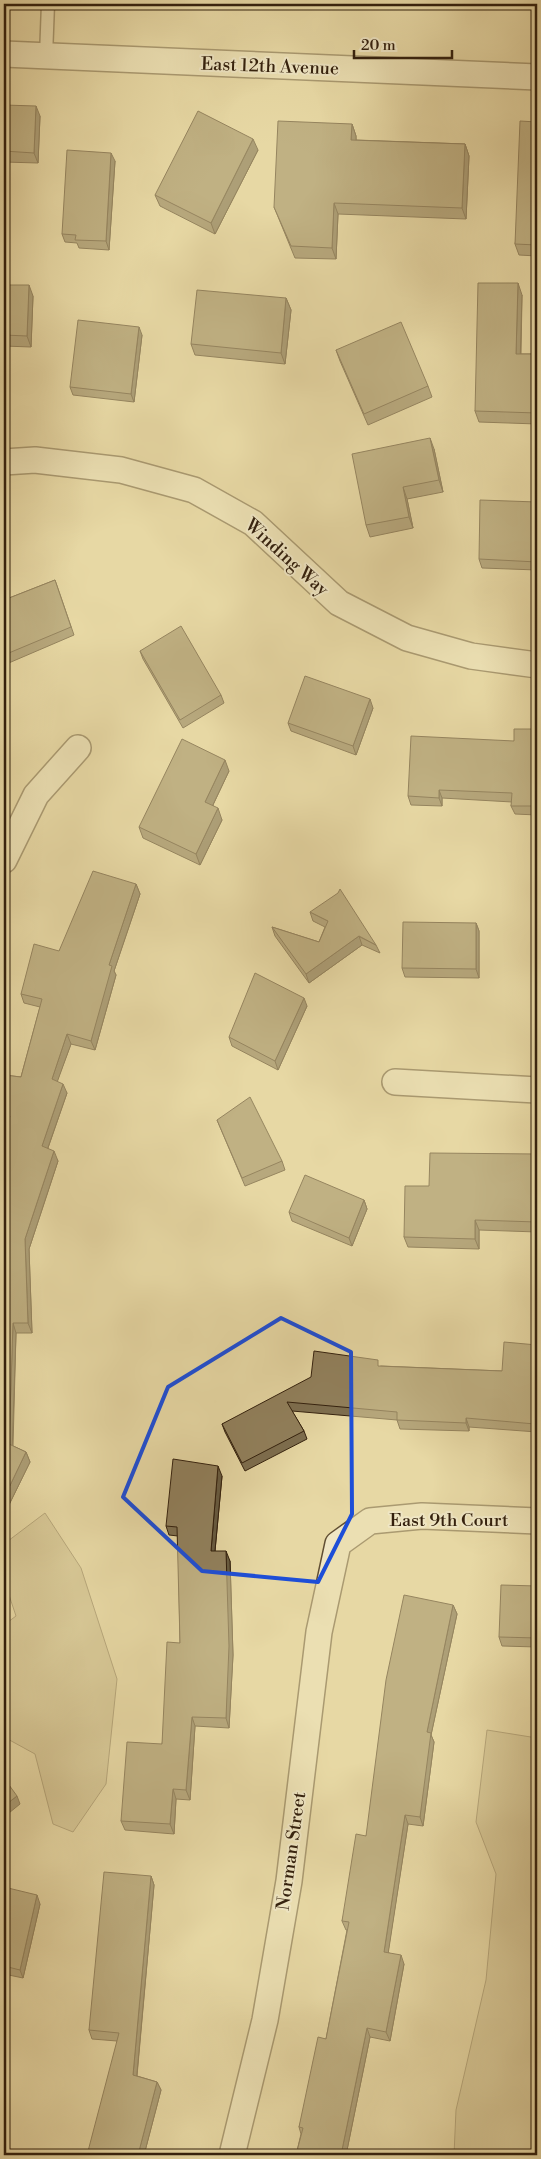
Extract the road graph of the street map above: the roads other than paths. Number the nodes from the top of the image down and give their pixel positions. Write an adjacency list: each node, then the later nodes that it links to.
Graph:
1 (48, 4): 3 (lane)
2 (4, 54): 3 (street, East 12th Avenue)
3 (46, 56): 4 (street, East 12th Avenue)
4 (537, 77)
5 (4, 462): 6 (street, Winding Way)
6 (537, 665)
7 (78, 748): 8 (street)
8 (4, 860)
9 (395, 1082): 10 (street)
10 (537, 1090)
11 (537, 1522): 12 (street, East 9th Court)
12 (338, 1544): 13 (street, Norman Street)
13 (232, 2155)

